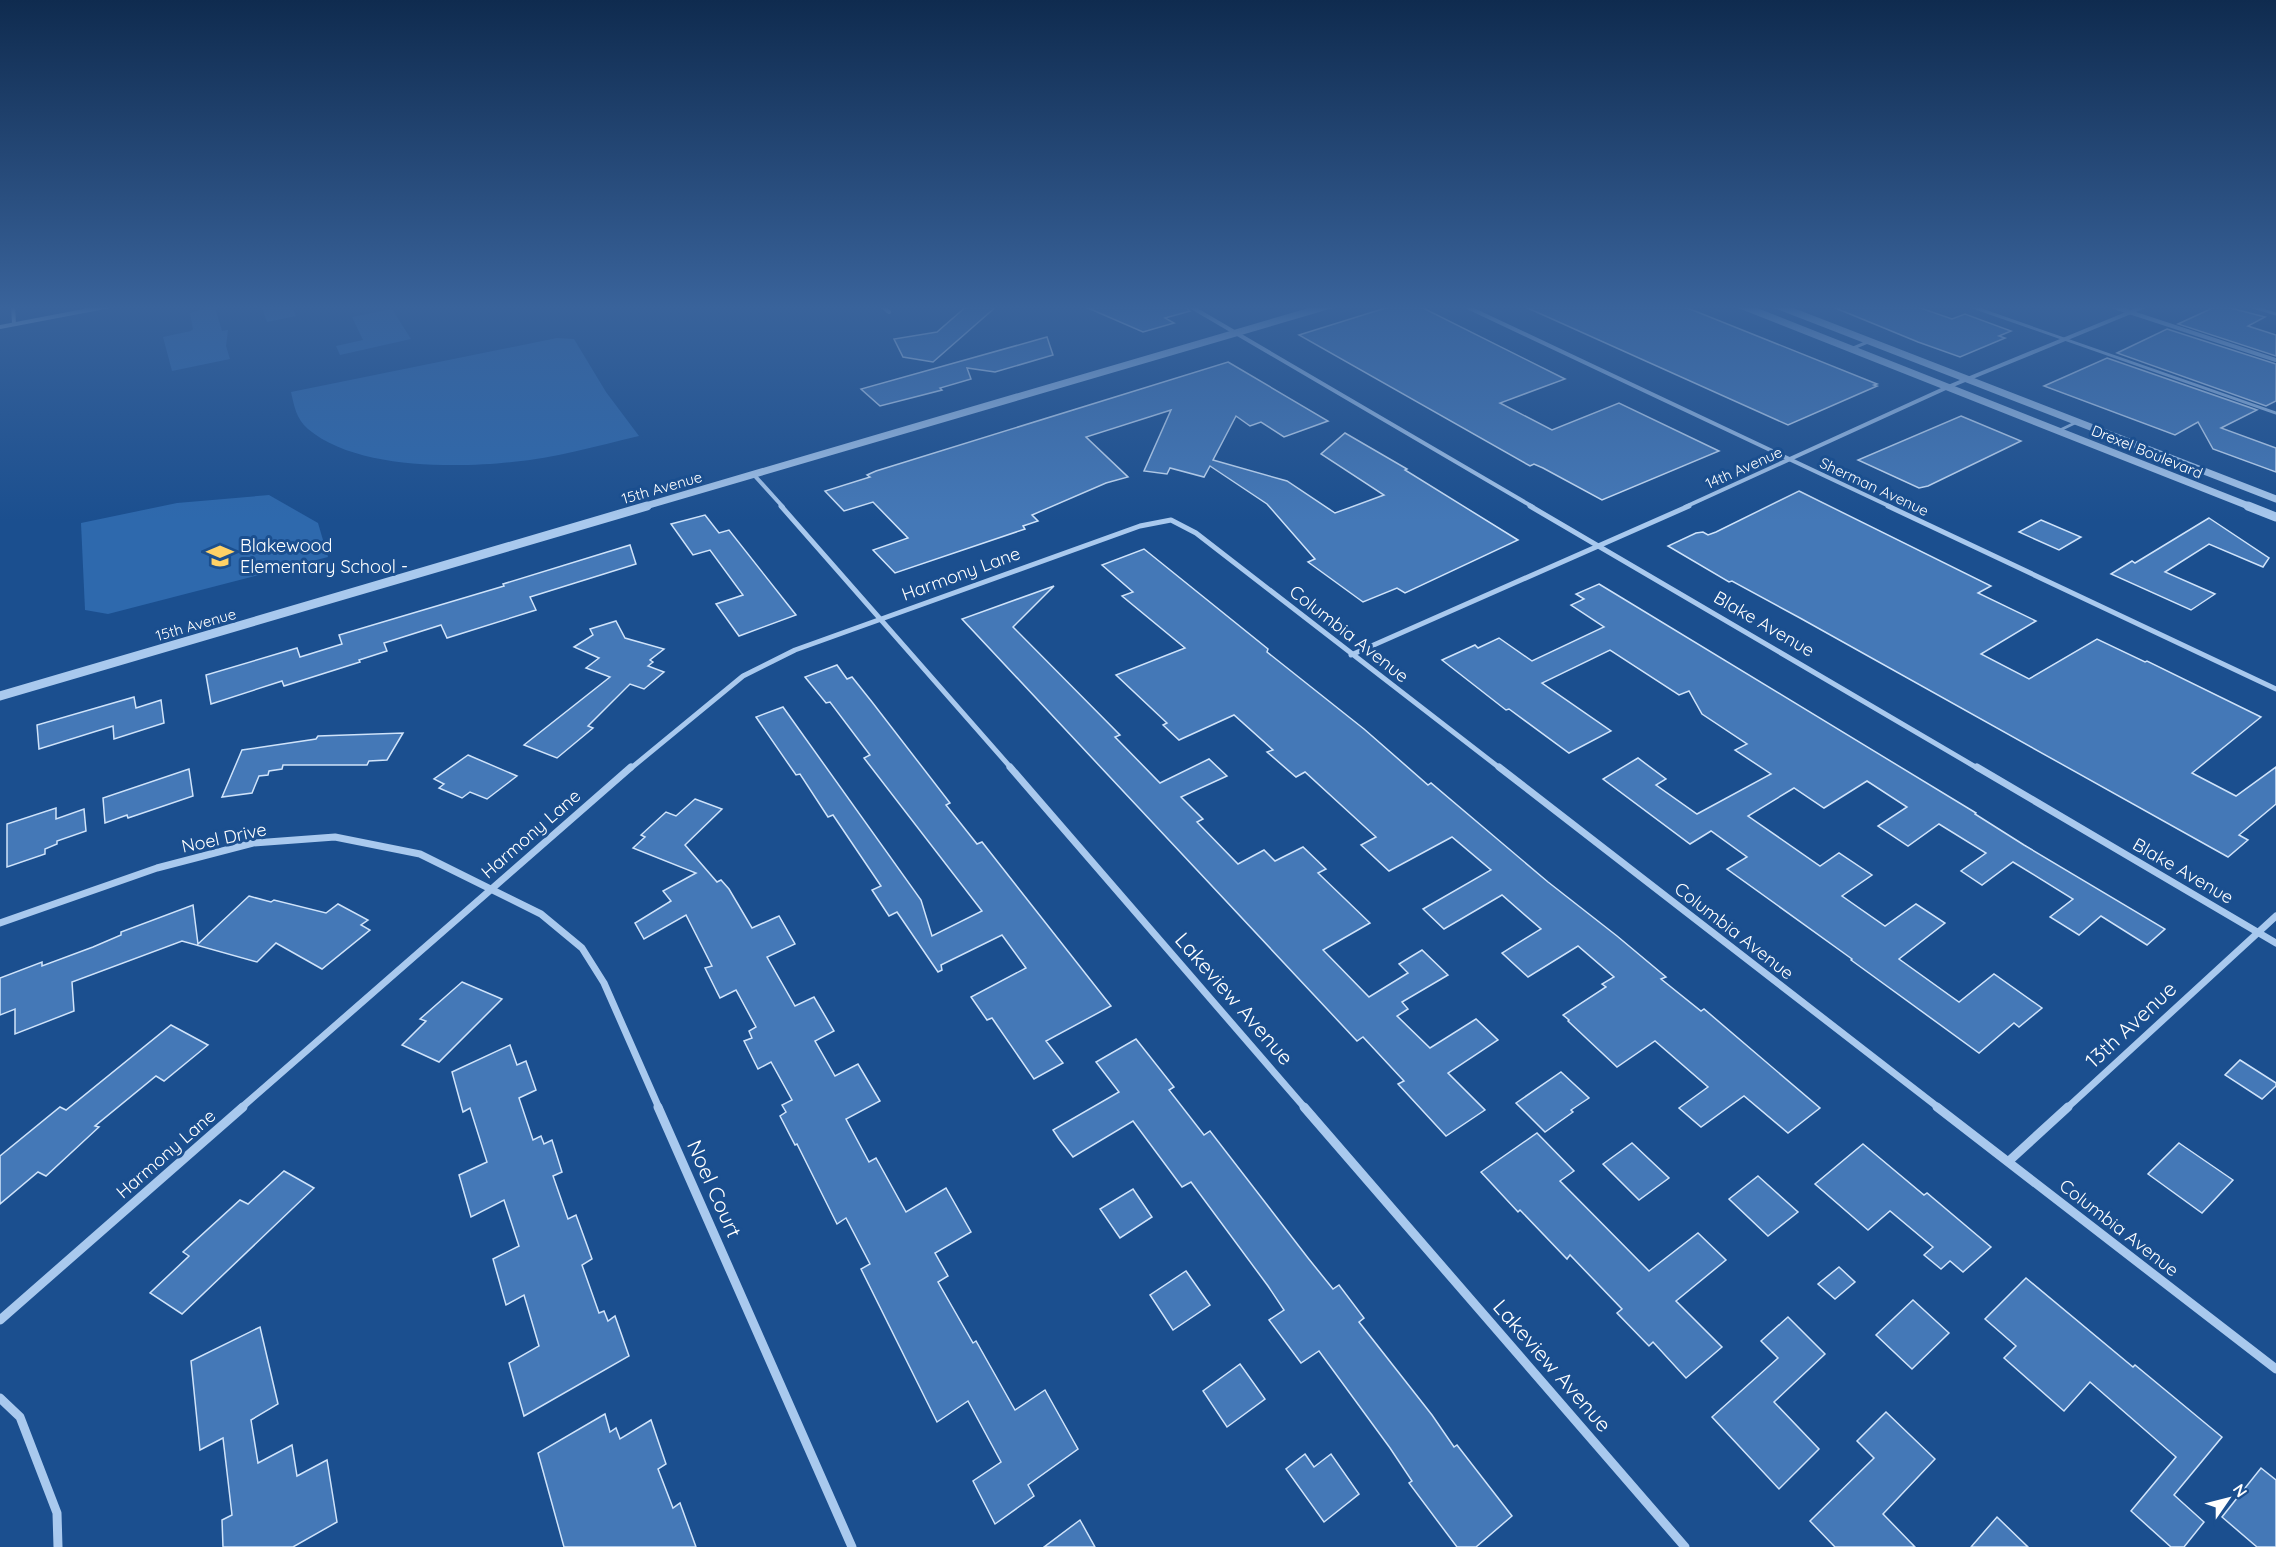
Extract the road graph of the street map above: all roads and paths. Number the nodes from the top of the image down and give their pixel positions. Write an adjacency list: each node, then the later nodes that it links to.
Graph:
1 (1084, 377): 14 (street, 15th Avenue)
2 (1313, 377): 18 (street, Blake Avenue)
3 (1614, 377): 13 (street, Sherman Avenue)
4 (1923, 377): 9 (street, Drexel Boulevard)
5 (1962, 377): 8 (street, Drexel Boulevard)
6 (1971, 377): 8 (street, 14th Avenue)
7 (2174, 377): 10 (lane)
8 (1967, 379): 9 (street, 14th Avenue); 11 (street, Drexel Boulevard)
9 (1948, 387): 12 (street, Drexel Boulevard); 13 (street, 14th Avenue)
10 (2276, 413)
11 (2077, 422): 12 (lane); 15 (street, Drexel Boulevard)
12 (2058, 431): 16 (street, Drexel Boulevard)
13 (1790, 461): 18 (street, 14th Avenue); 21 (street, Sherman Avenue)
14 (754, 475): 19 (street, Lakeview Avenue); 22 (street, 15th Avenue)
15 (2276, 499)
16 (2276, 517)
17 (1171, 520): 19 (street, Harmony Lane); 20 (street, Columbia Avenue)
18 (1600, 545): 20 (street, 14th Avenue); 26 (street, Blake Avenue)
19 (881, 618): 23 (street, Harmony Lane); 34 (street, Lakeview Avenue)
20 (1351, 655): 28 (street, Columbia Avenue)
21 (2276, 689)
22 (0, 696)
23 (491, 888): 25 (street, Noel Drive); 29 (street, Harmony Lane); 33 (street, Noel Court)
24 (2276, 916): 26 (street, 13th Avenue)
25 (0, 923)
26 (2258, 933): 27 (street, Blake Avenue); 28 (street, 13th Avenue)
27 (2276, 943)
28 (2009, 1161): 30 (street, Columbia Avenue)
29 (0, 1320)
30 (2276, 1369)
31 (0, 1398): 32 (street)
32 (57, 1547)
33 (852, 1547)
34 (1685, 1547)

